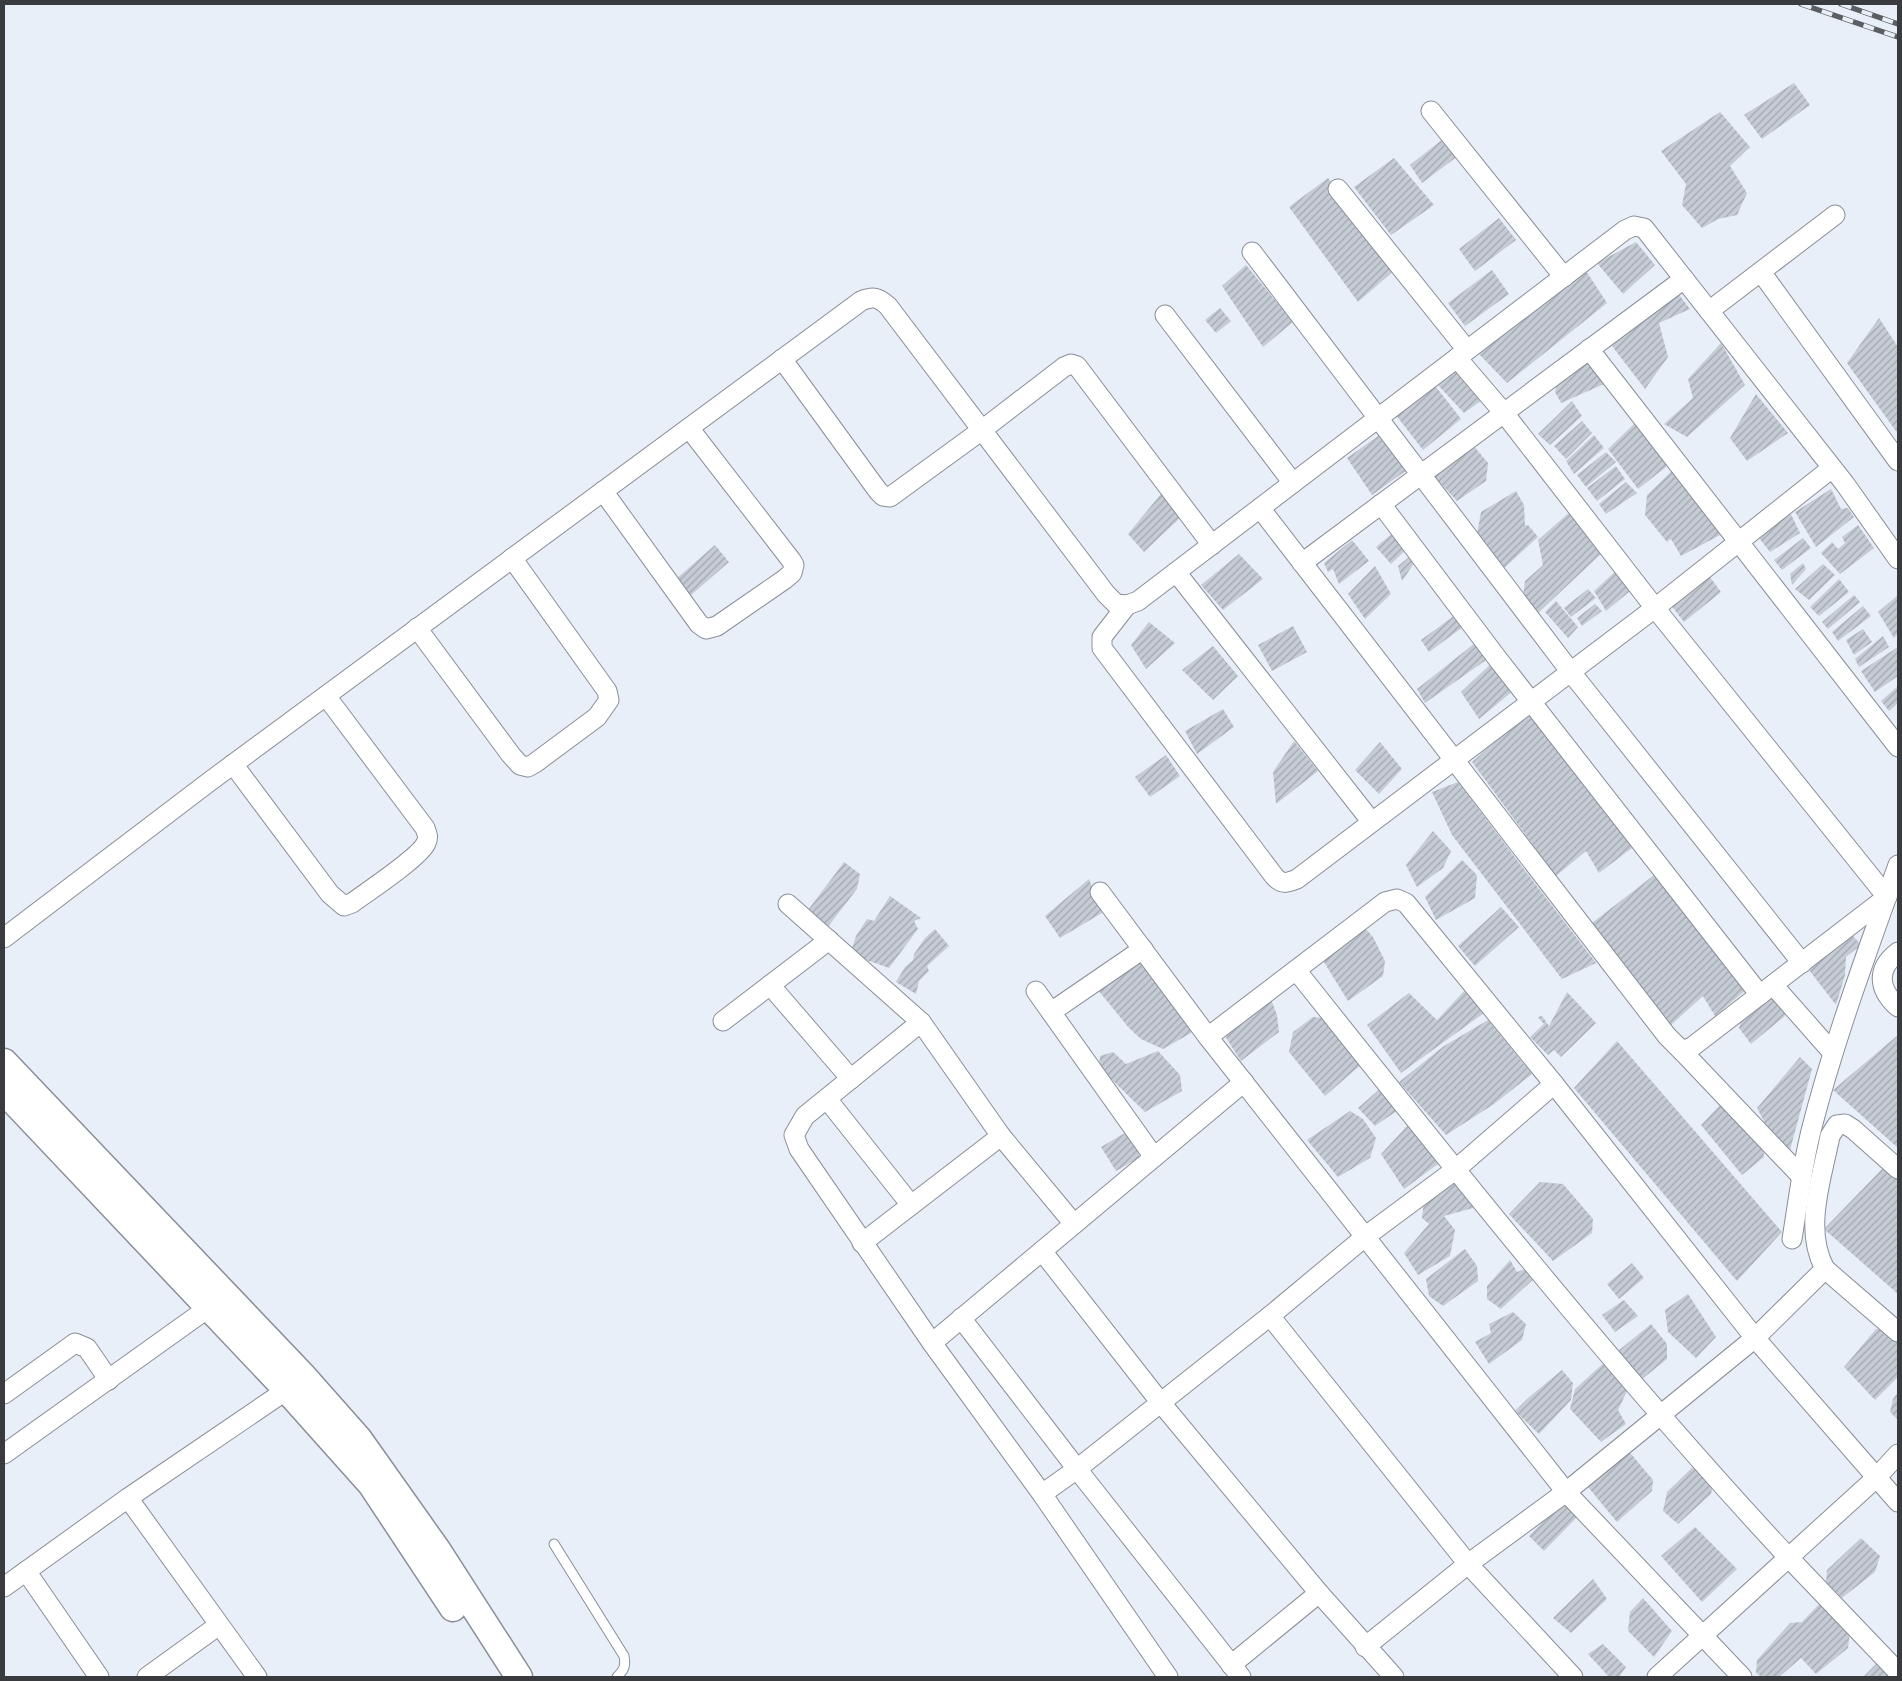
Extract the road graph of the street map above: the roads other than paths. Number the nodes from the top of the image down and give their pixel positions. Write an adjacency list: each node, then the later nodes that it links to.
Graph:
1 (1431, 111): 6 (street)
2 (1338, 189): 11 (street)
3 (1835, 216): 5 (street)
4 (1252, 252): 14 (street)
5 (1761, 272): 8 (street); 17 (street)
6 (1564, 277): 7 (street); 11 (street)
7 (1684, 279): 8 (street); 10 (street)
8 (1709, 311): 18 (street)
9 (1165, 315): 20 (street)
10 (1589, 349): 13 (street); 24 (street)
11 (1462, 354): 13 (street); 14 (street)
12 (782, 359): 15 (street); 16 (street); 16 (street)
13 (1504, 412): 19 (street); 31 (street)
14 (1377, 419): 19 (street); 20 (street)
15 (689, 428): 21 (street); 21 (street)
16 (982, 430): 25 (street); 30 (street)
17 (1898, 461)
18 (1832, 468): 24 (street); 27 (street)
19 (1420, 474): 22 (street); 33 (street)
20 (1293, 483): 23 (street)
21 (603, 491): 26 (street)
22 (1381, 504): 28 (street); 35 (street)
23 (1260, 508): 25 (street); 28 (street)
24 (1739, 541): 31 (street); 36 (street)
25 (1212, 545): 29 (street)
26 (512, 558): 32 (street); 32 (street)
27 (1898, 559)
28 (1302, 563): 37 (street)
29 (1176, 572): 30 (street); 39 (street)
30 (1127, 606): 39 (street)
31 (1655, 608): 33 (street); 42 (street)
32 (418, 628): 34 (street)
33 (1570, 671): 35 (street); 48 (street)
34 (326, 696): 38 (street); 38 (street)
35 (1531, 701): 37 (street); 51 (street)
36 (1898, 747)
37 (1452, 761): 39 (street); 58 (street)
38 (233, 764): 44 (street)
39 (1371, 821)
40 (1898, 865): 42 (street)
41 (1100, 892): 46 (street)
42 (1887, 897): 48 (street); 59 (street)
43 (788, 904): 45 (street)
44 (4, 938)
45 (829, 940): 50 (street); 56 (street)
46 (1143, 949): 54 (street); 57 (street)
47 (1898, 952): 53 (street)
48 (1802, 963): 51 (street)
49 (1296, 970): 57 (street); 63 (street); 68 (street)
50 (770, 985): 55 (street); 61 (street)
51 (1766, 990): 58 (street); 59 (street)
52 (1036, 991): 54 (street)
53 (1898, 1007)
54 (1051, 1012): 67 (street)
55 (723, 1021)
56 (921, 1022): 61 (street); 66 (street)
57 (1208, 1037): 62 (street)
58 (1682, 1051): 70 (street)
59 (1833, 1053): 70 (street)
60 (4, 1062): 78 (street)
61 (851, 1079): 65 (street)
62 (1244, 1082): 67 (street); 73 (street)
63 (1554, 1084): 68 (street); 82 (street)
64 (4, 1091): 78 (street)
65 (826, 1099): 71 (street); 75 (street)
66 (1001, 1136): 71 (street); 72 (street)
67 (1154, 1157): 72 (street)
68 (1455, 1170): 73 (street); 88 (street)
69 (1898, 1170): 77 (street)
70 (1801, 1176): 74 (street)
71 (911, 1205): 75 (street)
72 (1074, 1224): 76 (street)
73 (1366, 1236): 79 (street); 93 (street)
74 (1792, 1239)
75 (862, 1243): 83 (street)
76 (1042, 1251): 80 (street); 87 (street)
77 (1824, 1269): 81 (street); 82 (street)
78 (218, 1302): 84 (street); 85 (street)
79 (1270, 1316): 87 (street); 99 (street)
80 (961, 1318): 83 (street); 91 (street)
81 (1898, 1332)
82 (1755, 1338): 88 (street); 92 (street)
83 (932, 1343): 94 (street)
84 (109, 1380): 86 (street); 89 (street)
85 (295, 1384): 95 (street); 111 (street); 112 (street)
86 (4, 1394)
87 (1161, 1403): 91 (street); 102 (street)
88 (1660, 1413): 93 (street); 98 (street)
89 (4, 1454)
90 (1898, 1454): 92 (street)
91 (1078, 1469): 94 (street); 106 (street)
92 (1876, 1478): 96 (street); 98 (street)
93 (1566, 1492): 99 (street); 104 (street)
94 (1042, 1494): 114 (street)
95 (128, 1498): 100 (street); 103 (street)
96 (1898, 1502)
97 (554, 1544): 113 (lane)
98 (1788, 1557): 104 (street); 107 (street)
99 (1468, 1564): 105 (street); 116 (street)
100 (26, 1570): 101 (street); 108 (street)
101 (4, 1587)
102 (1319, 1593): 105 (street); 106 (street)
103 (219, 1625): 109 (street); 110 (street)
104 (1702, 1635): 117 (street); 118 (street)
105 (1365, 1647): 115 (street)
106 (1236, 1671)
107 (1898, 1672)
108 (99, 1677)
109 (147, 1677)
110 (257, 1677)
111 (500, 1677)
112 (520, 1677)
113 (617, 1677)
114 (1168, 1677)
115 (1394, 1677)
116 (1572, 1677)
117 (1657, 1677)
118 (1742, 1677)

